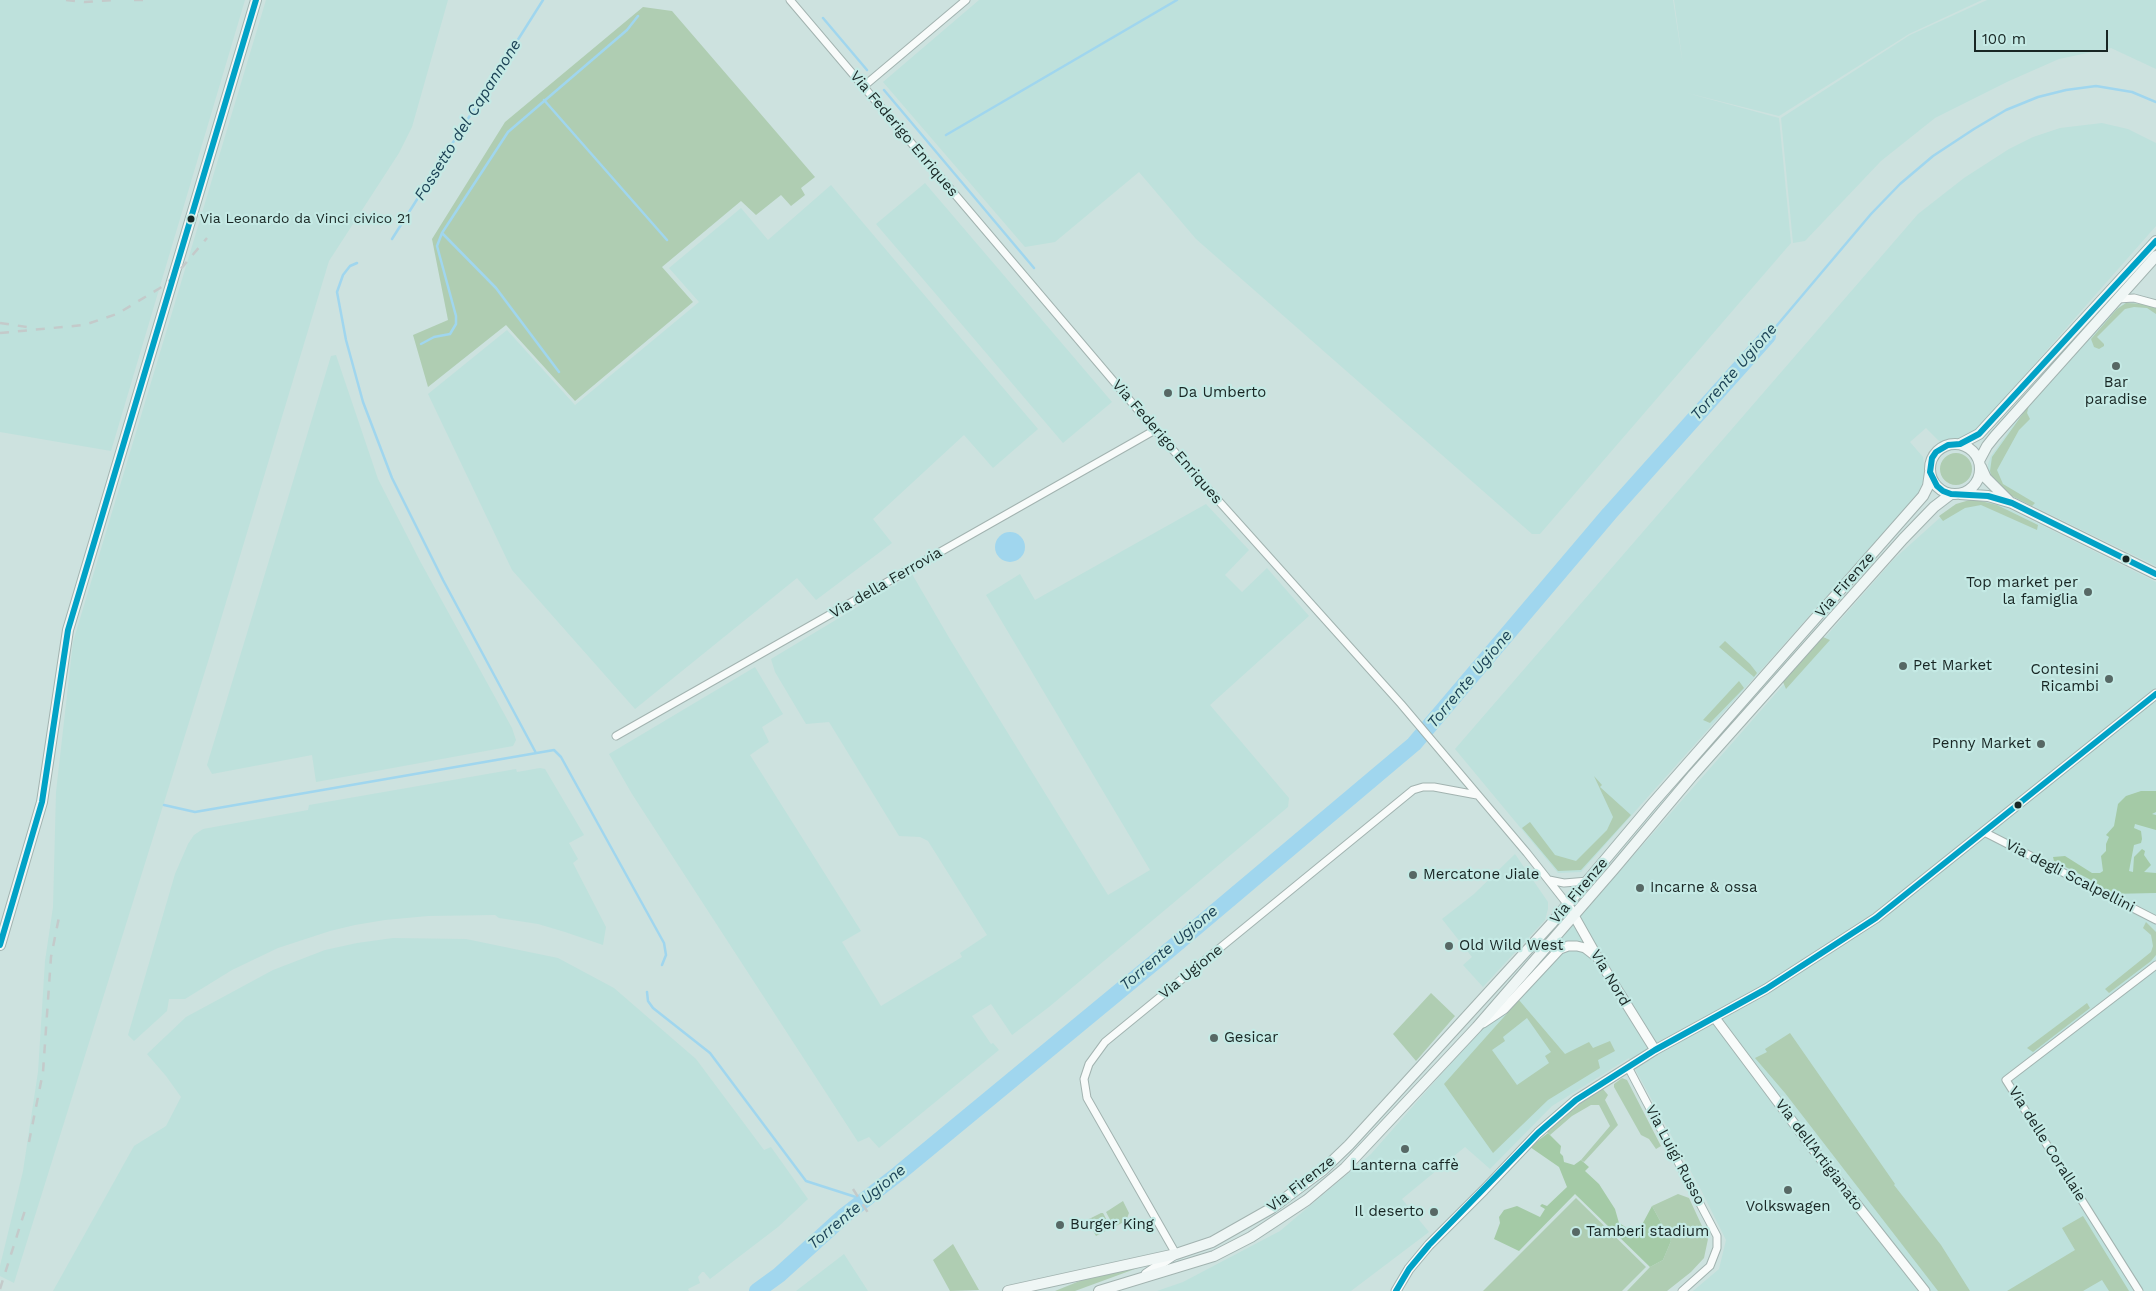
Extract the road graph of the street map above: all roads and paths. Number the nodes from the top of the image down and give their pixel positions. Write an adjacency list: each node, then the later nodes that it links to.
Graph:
1 (256, 0): 25 (main road)
2 (790, 0): 4 (street, Via Federigo Enriques)
3 (966, 0): 4 (street)
4 (864, 86): 9 (street, Via Federigo Enriques)
5 (2156, 241): 10 (main road)
6 (2156, 256): 7 (main road)
7 (2118, 299): 8 (street); 11 (main road)
8 (2156, 304)
9 (1155, 430): 17 (street, Via della Ferrovia); 18 (street, Via Federigo Enriques)
10 (1960, 444): 11 (main road); 12 (main road)
11 (1980, 464): 13 (main road); 14 (main road)
12 (1930, 472): 13 (main road); 21 (main road, Via Firenze)
13 (1956, 494): 14 (main road); 23 (main road, Via Firenze)
14 (2012, 503): 15 (main road)
15 (2156, 574)
16 (2156, 694): 19 (street)
17 (616, 736)
18 (1477, 795): 20 (street, Via Federigo Enriques); 32 (street, Via Ugione)
19 (1984, 832): 24 (street, Via degli Scalpellini); 28 (street)
20 (1548, 880): 21 (street); 22 (street, Via Federigo Enriques)
21 (1588, 881): 22 (main road, Via Firenze)
22 (1568, 905): 23 (street, Via Nord); 32 (main road, Via Firenze)
23 (1574, 914): 26 (street, Via Nord); 29 (main road, Via Firenze)
24 (2156, 920)
25 (0, 944)
26 (1599, 960): 29 (street, Via Firenze); 30 (street, Via Nord)
27 (2156, 965): 39 (street, Via delle Corallaie)
28 (1715, 1018): 30 (street); 38 (street, Via dell'Artigianato)
29 (1477, 1027): 33 (main road, Via Firenze)
30 (1655, 1050): 31 (street)
31 (1628, 1067): 36 (street); 37 (street, Via Luigi Russo)
32 (1176, 1254): 33 (street, Via Firenze); 34 (main road, Via Firenze)
33 (1139, 1278): 35 (main road, Via Firenze)
34 (1008, 1291)
35 (1099, 1291)
36 (1396, 1291)
37 (1682, 1291)
38 (1925, 1291)
39 (2139, 1291)

